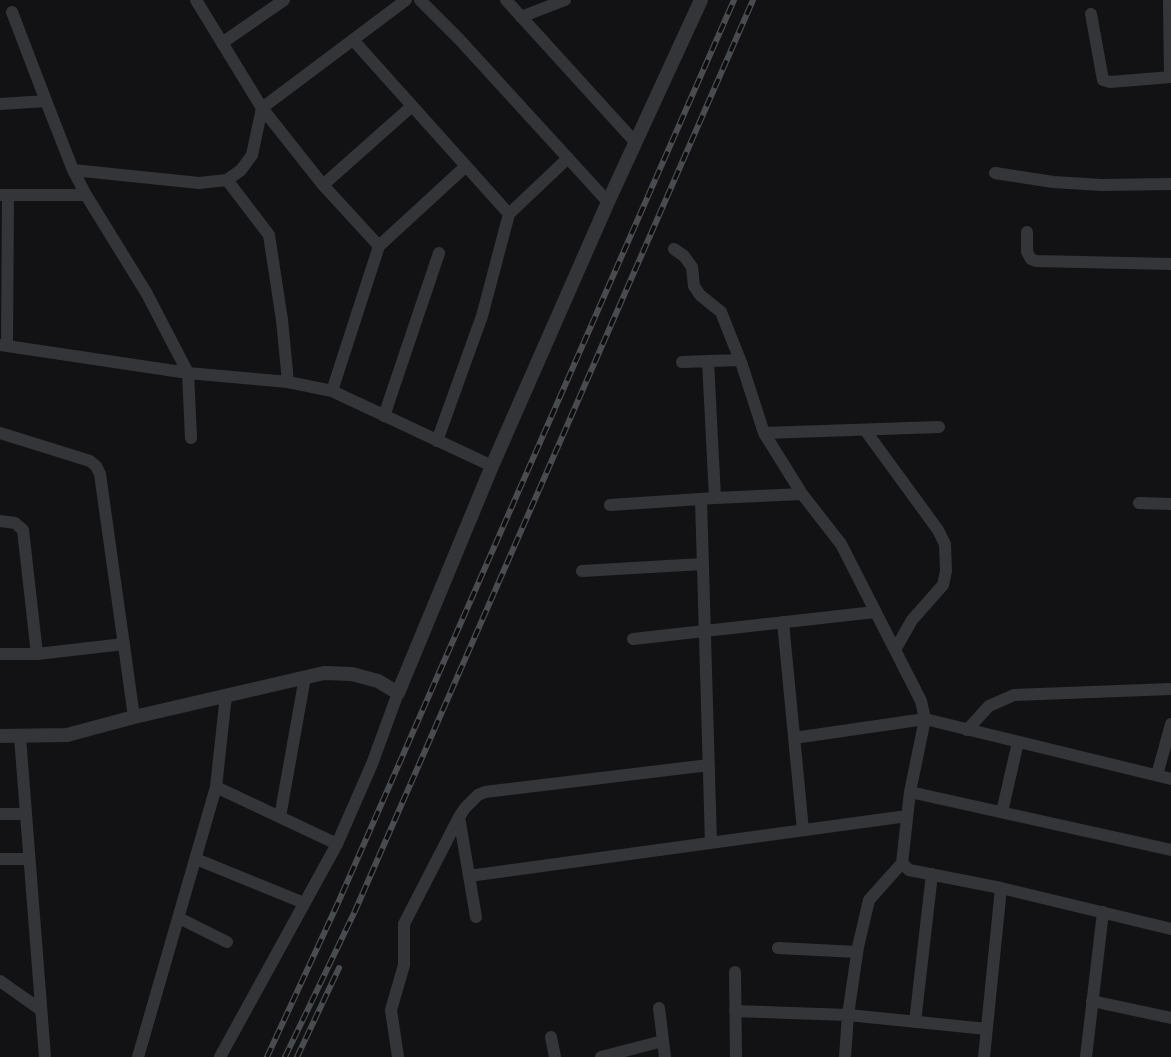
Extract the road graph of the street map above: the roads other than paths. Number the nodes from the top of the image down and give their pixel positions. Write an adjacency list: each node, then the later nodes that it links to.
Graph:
1 (196, 0): 13 (street)
2 (284, 0): 13 (street)
3 (406, 0): 12 (street)
4 (420, 0): 20 (street)
5 (506, 0): 11 (street)
6 (565, 0): 11 (street)
7 (701, 0): 19 (street)
8 (1168, 0): 14 (street)
9 (12, 12): 15 (street)
10 (1091, 15): 14 (street)
11 (521, 16): 19 (street)
12 (354, 41): 17 (street); 18 (street)
13 (222, 43): 18 (street)
14 (1171, 77)
15 (46, 101): 16 (street); 22 (street)
16 (0, 104)
17 (412, 106): 21 (street); 26 (street)
18 (262, 108): 24 (street); 26 (street)
19 (636, 143): 29 (street)
20 (568, 158): 29 (street); 30 (street)
21 (466, 166): 30 (street); 32 (street)
22 (73, 170): 24 (street); 28 (street)
23 (995, 173): 25 (street)
24 (227, 180): 41 (street)
25 (1171, 184)
26 (323, 185): 32 (street)
27 (4, 195): 28 (street); 36 (street)
28 (86, 195): 40 (street)
29 (608, 202): 50 (street)
30 (509, 214): 49 (street)
31 (1027, 232): 35 (street)
32 (379, 246): 42 (street)
33 (674, 249): 38 (street)
34 (439, 253): 43 (street)
35 (1171, 264)
36 (3, 346): 40 (street)
37 (708, 360): 38 (street); 39 (street); 52 (street)
38 (740, 360): 47 (street)
39 (682, 362)
40 (188, 373): 41 (street); 48 (street)
41 (288, 382): 42 (street)
42 (332, 391): 43 (street)
43 (384, 416): 49 (street)
44 (939, 427): 45 (street)
45 (864, 430): 47 (street); 65 (street)
46 (0, 433): 64 (street)
47 (764, 433): 51 (street)
48 (191, 438)
49 (437, 441): 50 (street)
50 (492, 466): 70 (street)
51 (802, 494): 52 (street); 60 (street)
52 (715, 498): 53 (street)
53 (701, 499): 56 (street); 58 (street)
54 (1139, 503): 55 (street)
55 (1171, 504)
56 (610, 505)
57 (0, 521): 67 (street)
58 (702, 564): 59 (street); 62 (street)
59 (582, 571)
60 (875, 612): 61 (street); 65 (street)
61 (783, 622): 62 (street); 78 (street)
62 (705, 631): 63 (street); 80 (street)
63 (633, 639)
64 (124, 644): 67 (street); 72 (street)
65 (895, 650): 73 (street)
66 (0, 654): 67 (street)
67 (37, 654)
68 (305, 677): 70 (street); 71 (street); 89 (street)
69 (1171, 688): 75 (street)
70 (398, 693): 93 (street)
71 (226, 695): 72 (street); 83 (street)
72 (134, 717): 77 (street)
73 (925, 719): 75 (street); 78 (street); 84 (street)
74 (1171, 724): 81 (street)
75 (967, 730): 79 (street)
76 (0, 736): 77 (street)
77 (20, 737): 87 (street)
78 (794, 738): 91 (street)
79 (1018, 742): 81 (street); 85 (street)
80 (709, 765): 90 (street); 92 (street)
81 (1157, 775): 82 (street)
82 (1171, 779)
83 (216, 787): 89 (street); 97 (street)
84 (910, 792): 85 (street); 88 (street)
85 (1002, 812): 94 (street)
86 (0, 814): 87 (street)
87 (26, 814): 96 (street)
88 (907, 816): 91 (street); 98 (street)
89 (280, 817): 93 (street)
90 (459, 817): 100 (street); 125 (street)
91 (803, 830): 92 (street)
92 (711, 843): 100 (street)
93 (337, 844): 102 (street)
94 (1171, 850)
95 (0, 859): 96 (street)
96 (29, 859): 114 (street)
97 (196, 859): 102 (street); 105 (street)
98 (902, 863): 99 (street); 109 (street)
99 (932, 874): 101 (street); 118 (street)
100 (470, 876): 104 (street)
101 (1001, 888): 103 (street); 119 (street)
102 (304, 903): 124 (street)
103 (1103, 912): 106 (street); 112 (street)
104 (476, 916)
105 (179, 918): 107 (street); 123 (street)
106 (1171, 929)
107 (227, 942)
108 (778, 948): 109 (street)
109 (857, 952): 116 (street)
110 (735, 972): 115 (street)
111 (0, 981): 114 (street)
112 (1092, 1001): 117 (street); 132 (street)
113 (659, 1008): 121 (street)
114 (41, 1010): 122 (street)
115 (735, 1011): 116 (street); 129 (street)
116 (848, 1015): 118 (street); 130 (street)
117 (1171, 1018)
118 (915, 1022): 119 (street)
119 (987, 1029): 131 (street)
120 (551, 1037): 126 (street)
121 (663, 1041): 127 (street); 128 (street)
122 (45, 1057)
123 (138, 1057)
124 (220, 1057)
125 (398, 1057)
126 (555, 1057)
127 (601, 1057)
128 (665, 1057)
129 (736, 1057)
130 (845, 1057)
131 (984, 1057)
132 (1086, 1057)

